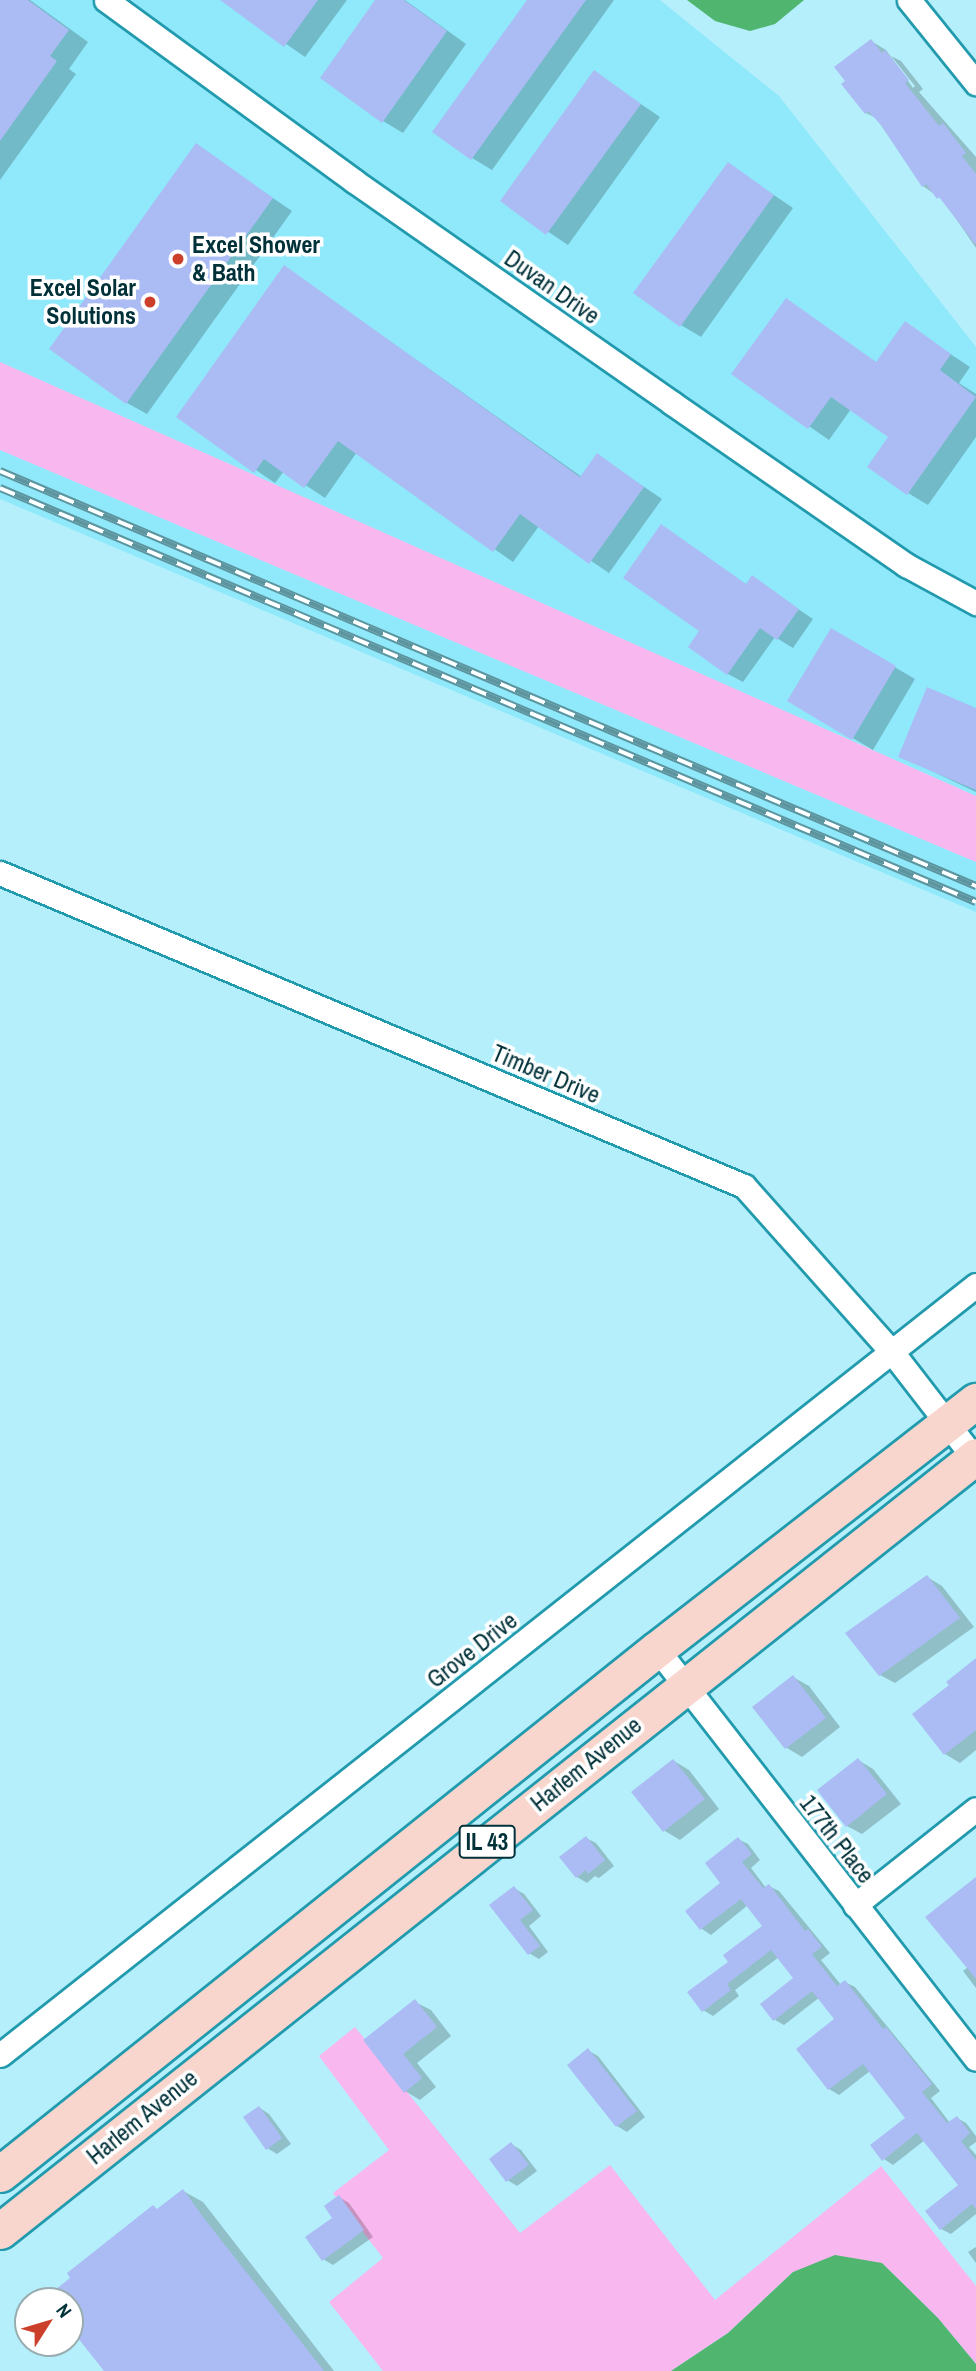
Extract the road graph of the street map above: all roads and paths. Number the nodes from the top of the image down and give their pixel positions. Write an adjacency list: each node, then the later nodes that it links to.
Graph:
1 (106, 0): 4 (street, Duvan Drive)
2 (909, 0): 3 (street)
3 (976, 83)
4 (976, 603)
5 (0, 873): 7 (street, Timber Drive)
6 (976, 1285): 7 (street, Grove Drive)
7 (892, 1352): 9 (street, Timber Drive); 17 (street, Grove Drive)
8 (976, 1401): 9 (main road, Harlem Avenue / IL 43)
9 (947, 1424): 10 (street, Timber Drive); 11 (main road, Harlem Avenue / IL 43)
10 (975, 1457): 12 (main road, Harlem Avenue / IL 43)
11 (657, 1649): 12 (street, 177th Place); 14 (main road, Harlem Avenue / IL 43)
12 (684, 1685): 15 (street, 177th Place); 16 (main road, Harlem Avenue / IL 43)
13 (976, 1809): 15 (street)
14 (369, 1878): 16 (main road); 19 (main road, Harlem Avenue / IL 43)
15 (855, 1905): 18 (street, 177th Place)
16 (398, 1914): 20 (main road, Harlem Avenue / IL 43)
17 (0, 2055)
18 (976, 2059)
19 (0, 2174)
20 (0, 2231)

